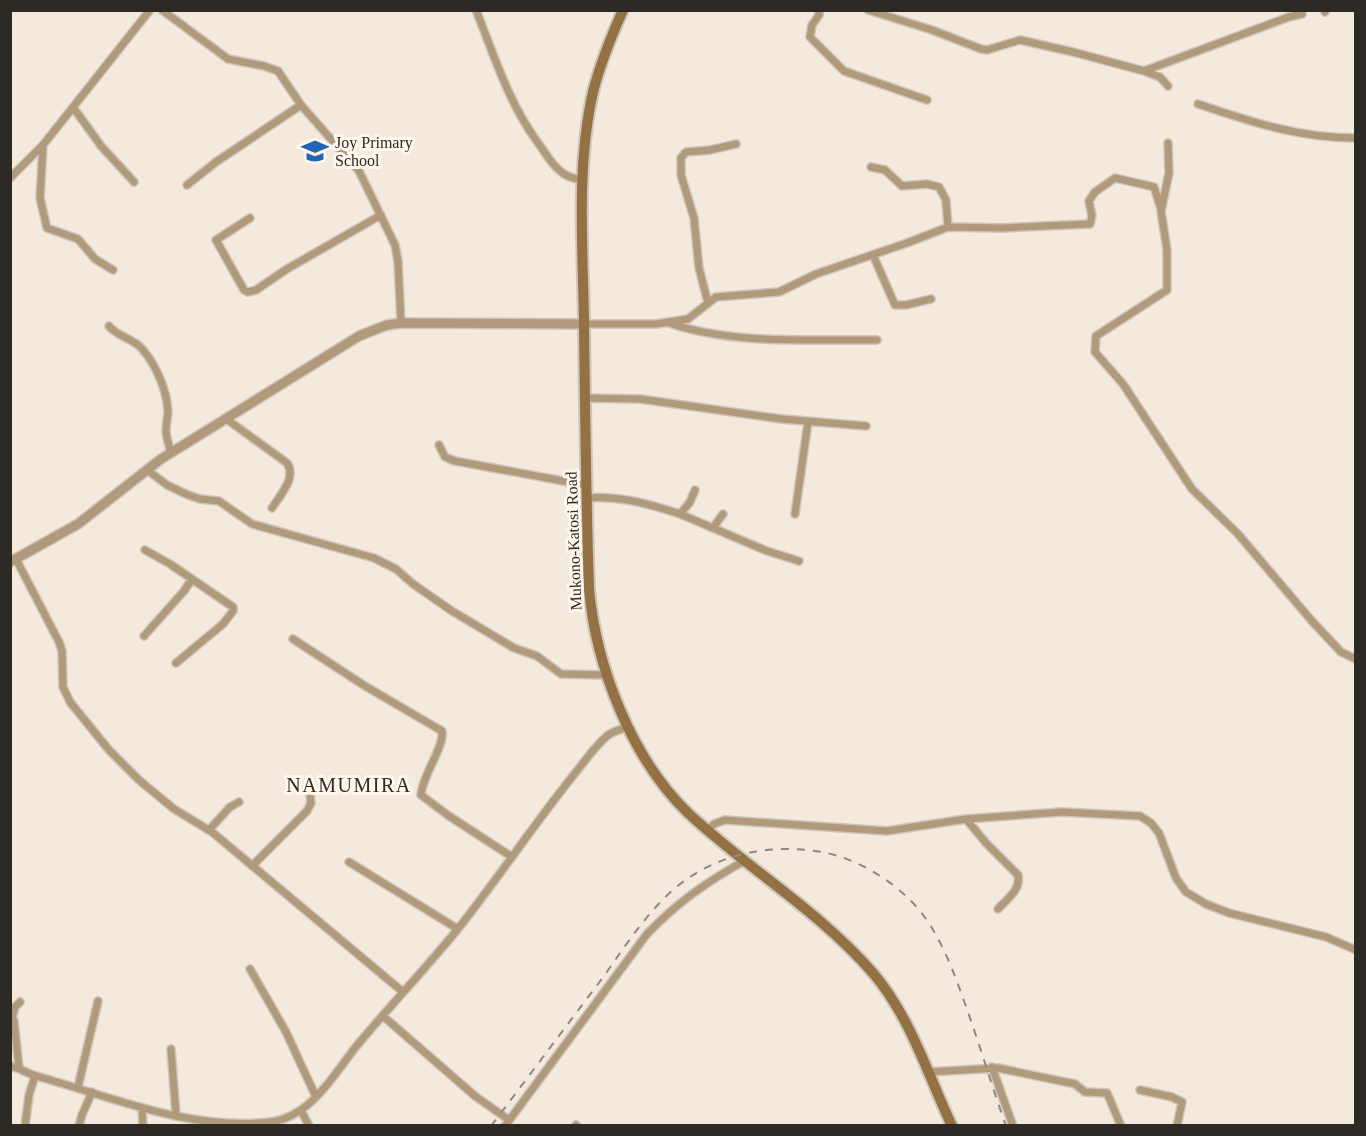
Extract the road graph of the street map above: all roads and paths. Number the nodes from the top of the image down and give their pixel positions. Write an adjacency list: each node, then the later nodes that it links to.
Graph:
1 (150, 10): 13 (street)
2 (162, 10): 12 (street)
3 (476, 10): 20 (street)
4 (622, 10): 20 (main road, Mukono-Katosi Road)
5 (819, 10): 10 (street)
6 (868, 10): 8 (street)
7 (1302, 14): 8 (street)
8 (1144, 71): 9 (street)
9 (1168, 86)
10 (927, 99)
11 (1198, 104): 14 (street)
12 (301, 105): 22 (street); 24 (street)
13 (73, 107): 17 (street); 21 (street)
14 (1356, 138)
15 (1168, 142): 23 (street)
16 (736, 144): 30 (street)
17 (43, 145): 19 (street); 28 (street)
18 (871, 167): 26 (street)
19 (11, 176)
20 (584, 181): 33 (main road, Mukono-Katosi Road)
21 (134, 182)
22 (187, 184)
23 (1161, 211): 26 (street); 57 (street)
24 (381, 215): 25 (street); 32 (street)
25 (250, 218)
26 (948, 227): 27 (street)
27 (873, 255): 29 (street); 30 (street)
28 (113, 270)
29 (931, 299)
30 (708, 303): 31 (street)
31 (666, 322): 33 (street); 35 (street)
32 (400, 323): 33 (street); 37 (street)
33 (584, 324): 36 (main road, Mukono-Katosi Road)
34 (109, 326): 41 (street)
35 (877, 340)
36 (584, 398): 38 (street); 43 (main road, Mukono-Katosi Road)
37 (225, 418): 41 (street); 46 (street)
38 (808, 422): 39 (street); 49 (street)
39 (866, 426)
40 (439, 445): 43 (street)
41 (171, 453): 42 (street)
42 (147, 470): 52 (street); 59 (street)
43 (585, 485): 45 (main road, Mukono-Katosi Road)
44 (695, 490): 47 (street)
45 (586, 498): 47 (street); 59 (main road, Mukono-Katosi Road)
46 (272, 508)
47 (680, 514): 50 (street)
48 (723, 514): 50 (street)
49 (795, 514)
50 (713, 528): 53 (street)
51 (145, 550): 54 (street)
52 (14, 561): 64 (street)
53 (799, 561)
54 (192, 579): 55 (street); 58 (street)
55 (144, 636)
56 (293, 639): 66 (street)
57 (1356, 659)
58 (176, 663)
59 (607, 675): 60 (main road, Mukono-Katosi Road)
60 (628, 727): 65 (main road, Mukono-Katosi Road); 66 (street)
61 (310, 793): 69 (street)
62 (239, 802): 64 (street)
63 (966, 819): 65 (street); 70 (street); 72 (street)
64 (209, 830): 69 (street)
65 (708, 830): 67 (main road, Mukono-Katosi Road)
66 (512, 858): 71 (street)
67 (744, 861): 82 (main road, Mukono-Katosi Road); 92 (street)
68 (349, 862): 71 (street)
69 (252, 866): 74 (street)
70 (998, 909)
71 (458, 929): 74 (street)
72 (1356, 950)
73 (250, 969): 87 (street)
74 (403, 992): 77 (street)
75 (98, 1001): 84 (street)
76 (20, 1002): 81 (street)
77 (383, 1016): 87 (street); 92 (street)
78 (171, 1049): 90 (street)
79 (10, 1066): 81 (street)
80 (992, 1067): 82 (street); 98 (street); 99 (street)
81 (20, 1068): 83 (street)
82 (928, 1072): 97 (main road, Mukono-Katosi Road)
83 (35, 1076): 84 (street); 93 (street)
84 (78, 1087): 86 (street)
85 (1140, 1090): 100 (street)
86 (92, 1092): 88 (street); 94 (street)
87 (316, 1097): 89 (street)
88 (142, 1108): 90 (street); 95 (street)
89 (301, 1110): 91 (street); 96 (street)
90 (176, 1115): 91 (street)
91 (200, 1122)
92 (507, 1123)
93 (26, 1125)
94 (79, 1125)
95 (143, 1125)
96 (309, 1125)
97 (952, 1125)
98 (1013, 1125)
99 (1120, 1125)
100 (1176, 1125)

